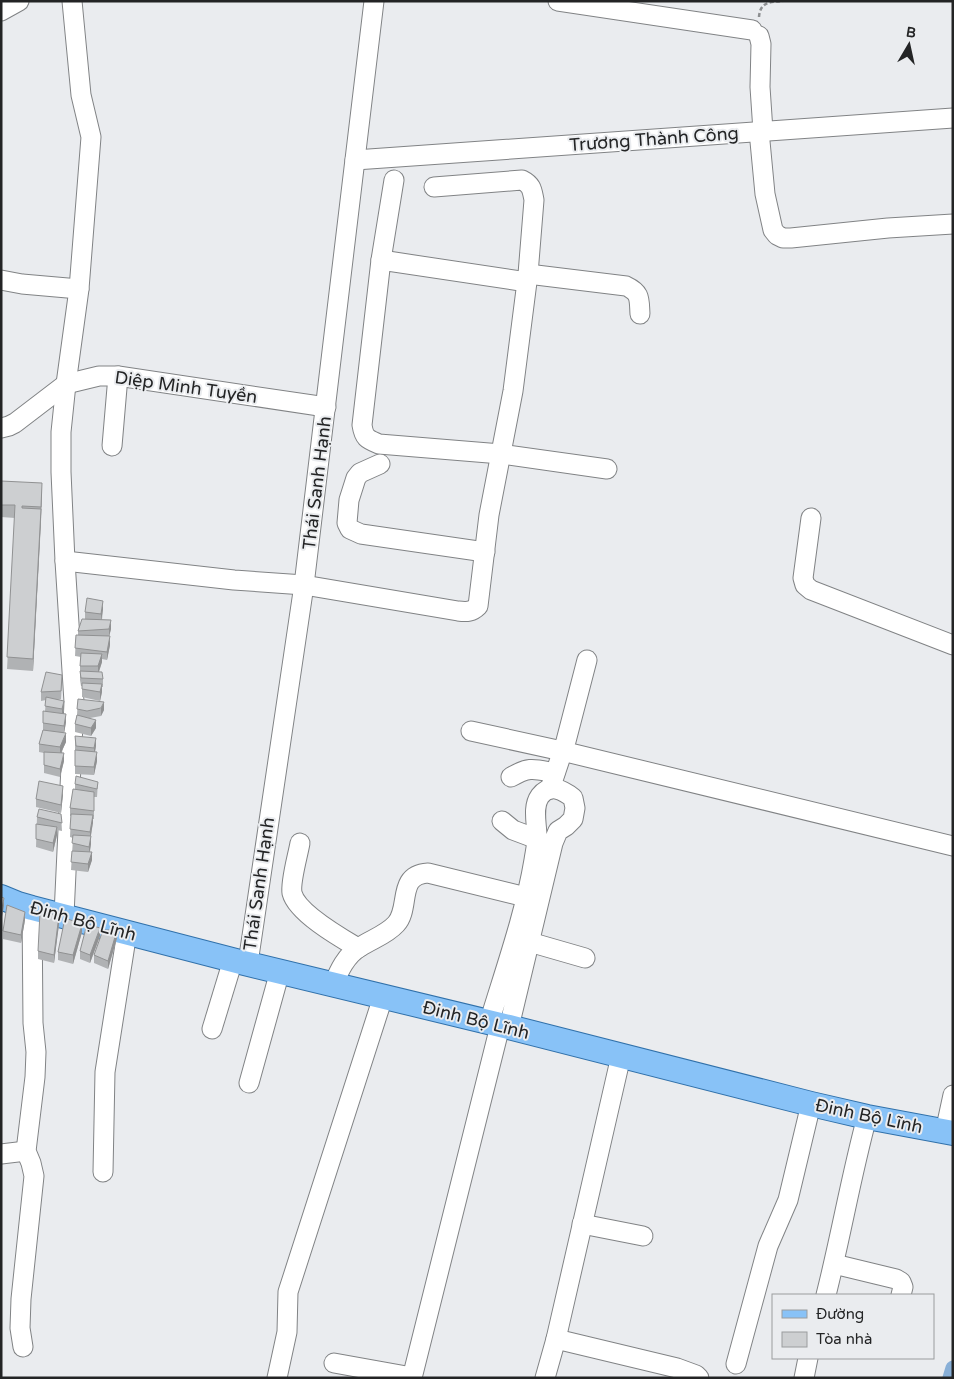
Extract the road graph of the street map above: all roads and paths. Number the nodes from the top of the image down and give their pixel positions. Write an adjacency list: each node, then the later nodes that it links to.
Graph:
1 (19, 1): 6 (street)
2 (72, 1): 17 (street)
3 (374, 1): 10 (street, Thái Sanh Hạnh)
4 (558, 1): 7 (street)
5 (783, 1): 7 (path)
6 (1, 11)
7 (756, 33): 9 (street)
8 (953, 118): 9 (street, Trương Thành Công)
9 (761, 131): 10 (street, Trương Thành Công); 13 (street)
10 (354, 160): 21 (street, Thái Sanh Hạnh)
11 (394, 180): 14 (street)
12 (434, 187): 15 (street)
13 (953, 224)
14 (381, 260): 15 (street); 24 (street)
15 (528, 278): 18 (street); 24 (street)
16 (1, 280): 17 (street)
17 (79, 289): 20 (street)
18 (640, 314)
19 (118, 376): 20 (street, Diệp Minh Tuyền); 21 (street, Diệp Minh Tuyền); 23 (street)
20 (66, 384): 22 (street, Diệp Minh Tuyền); 29 (street)
21 (326, 406): 30 (street, Thái Sanh Hạnh)
22 (1, 428)
23 (112, 446)
24 (501, 454): 26 (street); 28 (street)
25 (380, 464): 28 (street)
26 (607, 469)
27 (811, 518): 31 (street)
28 (485, 552): 30 (street)
29 (65, 561): 30 (street); 45 (street)
30 (304, 585): 50 (street, Thái Sanh Hạnh)
31 (953, 646)
32 (587, 660): 34 (street)
33 (470, 731): 34 (street)
34 (562, 751): 36 (street); 41 (street)
35 (511, 777): 36 (street)
36 (552, 781): 38 (street); 39 (street)
37 (502, 821): 38 (street)
38 (537, 830): 39 (street); 43 (street)
39 (558, 831): 43 (street)
40 (300, 843): 48 (street)
41 (953, 846)
42 (1, 897): 44 (main road, Đinh Bộ Lĩnh)
43 (532, 899): 47 (street); 48 (street)
44 (32, 908): 45 (main road, Đinh Bộ Lĩnh); 62 (street)
45 (64, 916): 46 (main road, Đinh Bộ Lĩnh)
46 (127, 932): 50 (main road, Đinh Bộ Lĩnh); 64 (street)
47 (522, 939): 49 (street); 54 (street)
48 (358, 948): 52 (street)
49 (584, 958)
50 (240, 962): 51 (main road, Đinh Bộ Lĩnh); 55 (street, Thái Sanh Hạnh)
51 (280, 971): 52 (main road, Đinh Bộ Lĩnh); 57 (street)
52 (333, 985): 53 (main road, Đinh Bộ Lĩnh)
53 (382, 997): 54 (main road, Đinh Bộ Lĩnh); 76 (street)
54 (499, 1025): 56 (main road, Đinh Bộ Lĩnh); 75 (street)
55 (212, 1029)
56 (621, 1056): 59 (main road, Đinh Bộ Lĩnh); 65 (street)
57 (250, 1083)
58 (953, 1095): 61 (street)
59 (811, 1104): 60 (main road, Đinh Bộ Lĩnh); 74 (street)
60 (866, 1117): 61 (main road, Đinh Bộ Lĩnh); 67 (street)
61 (949, 1132)
62 (26, 1151): 63 (street); 71 (street)
63 (1, 1154)
64 (104, 1172)
65 (582, 1224): 66 (street); 70 (street)
66 (643, 1236)
67 (834, 1264): 68 (street); 69 (street)
68 (826, 1294)
69 (901, 1294)
70 (556, 1339): 77 (street); 78 (street)
71 (23, 1347)
72 (808, 1359): 79 (street)
73 (334, 1363): 75 (street)
74 (736, 1364)
75 (412, 1377)
76 (277, 1378)
77 (545, 1378)
78 (699, 1378)
79 (804, 1378)

